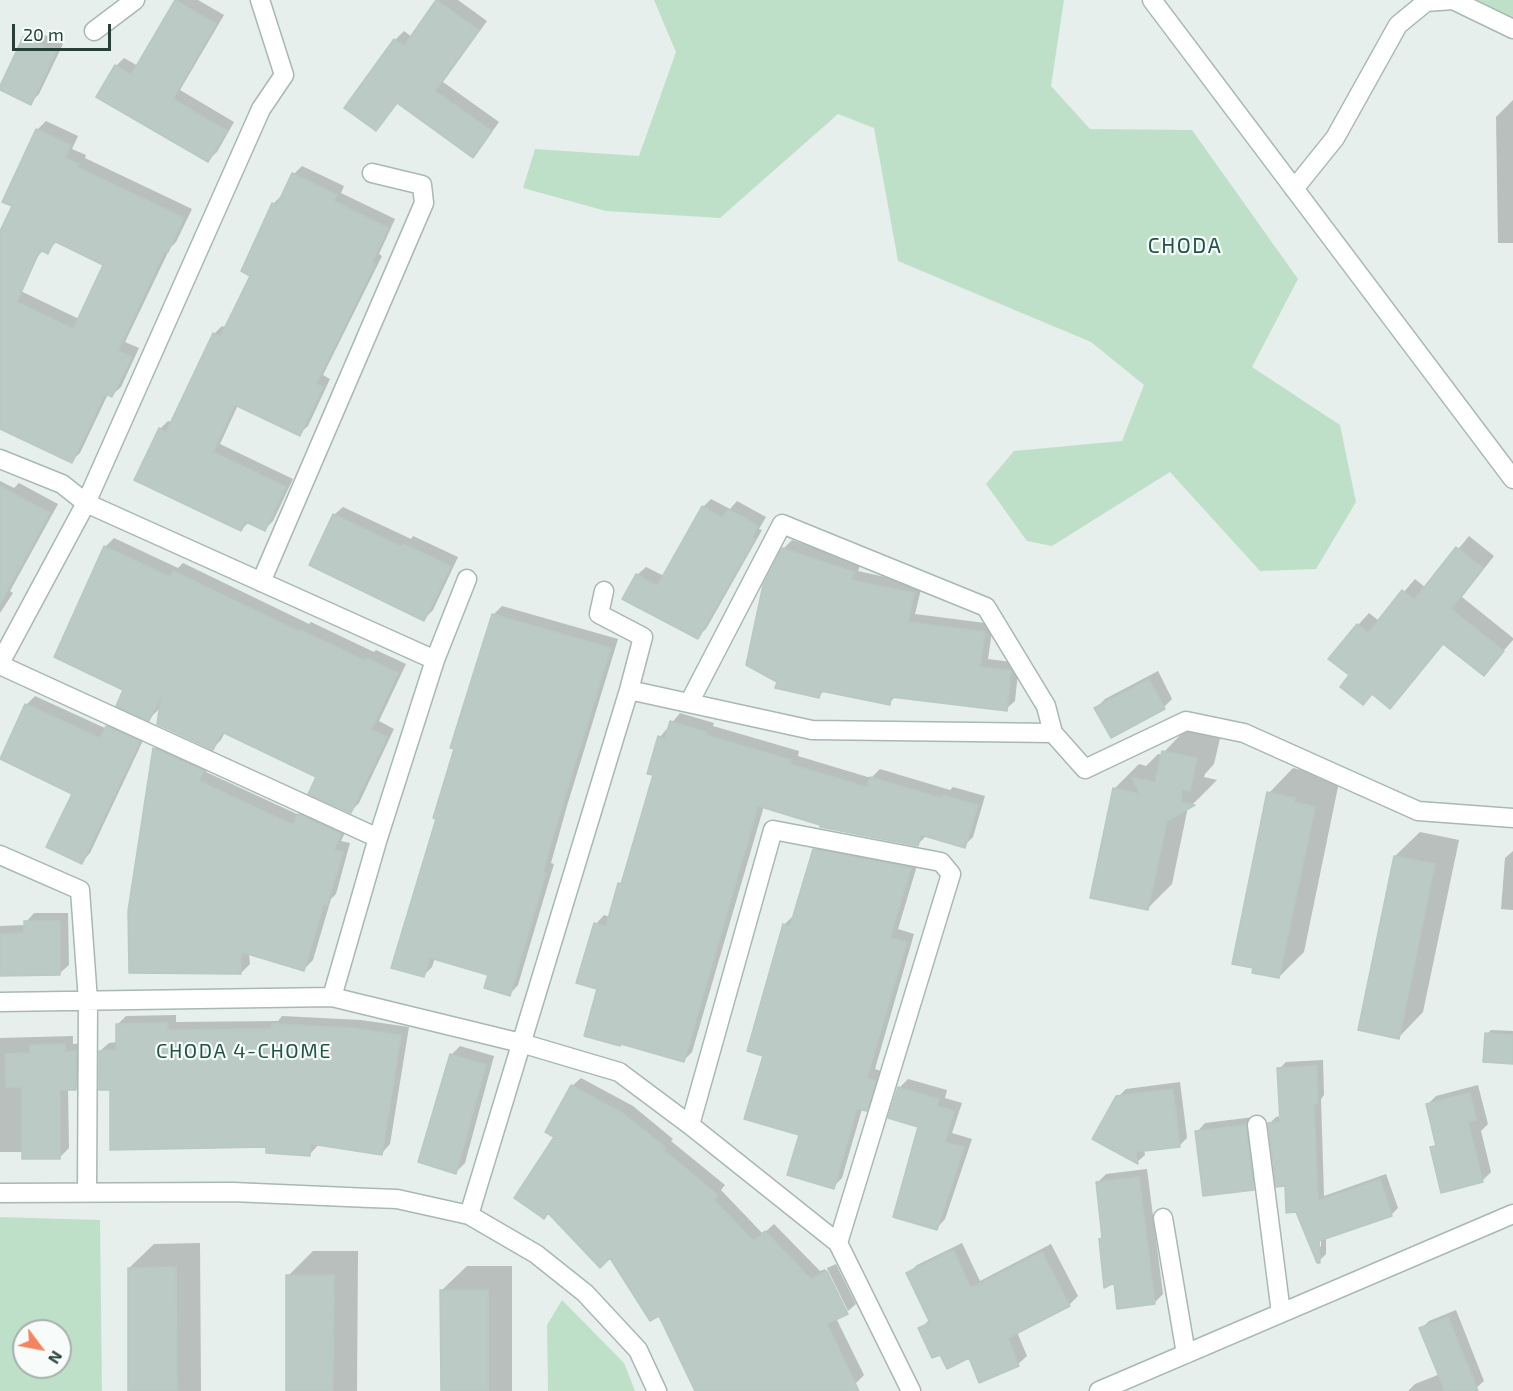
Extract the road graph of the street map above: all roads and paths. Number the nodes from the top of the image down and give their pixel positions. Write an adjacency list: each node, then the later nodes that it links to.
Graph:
1 (135, 0): 5 (street)
2 (260, 0): 11 (street)
3 (1152, 0): 7 (street)
4 (1513, 28): 7 (street)
5 (94, 32)
6 (372, 173): 13 (street)
7 (1294, 189): 8 (street)
8 (1506, 456): 10 (street)
9 (0, 459): 11 (street)
10 (1513, 479)
11 (86, 503): 13 (street); 16 (street)
12 (467, 579): 15 (street)
13 (261, 582): 15 (street)
14 (604, 591): 17 (street)
15 (435, 660): 21 (street)
16 (0, 664): 21 (street)
17 (629, 690): 18 (street); 26 (street)
18 (689, 703): 19 (street); 19 (street)
19 (1053, 733): 20 (street)
20 (1513, 818)
21 (378, 838): 23 (street)
22 (0, 855): 24 (street)
23 (332, 998): 24 (street); 26 (street)
24 (88, 1000): 25 (street); 30 (street)
25 (0, 1002)
26 (521, 1043): 27 (street); 32 (street)
27 (690, 1125): 34 (street); 34 (street)
28 (1257, 1125): 35 (street)
29 (0, 1192): 30 (street)
30 (87, 1192): 32 (street)
31 (1513, 1214): 35 (street)
32 (469, 1215): 37 (street)
33 (1163, 1218): 36 (street)
34 (838, 1243): 38 (street)
35 (1281, 1313): 36 (street)
36 (1186, 1354): 39 (street)
37 (657, 1391)
38 (911, 1391)
39 (1099, 1391)

